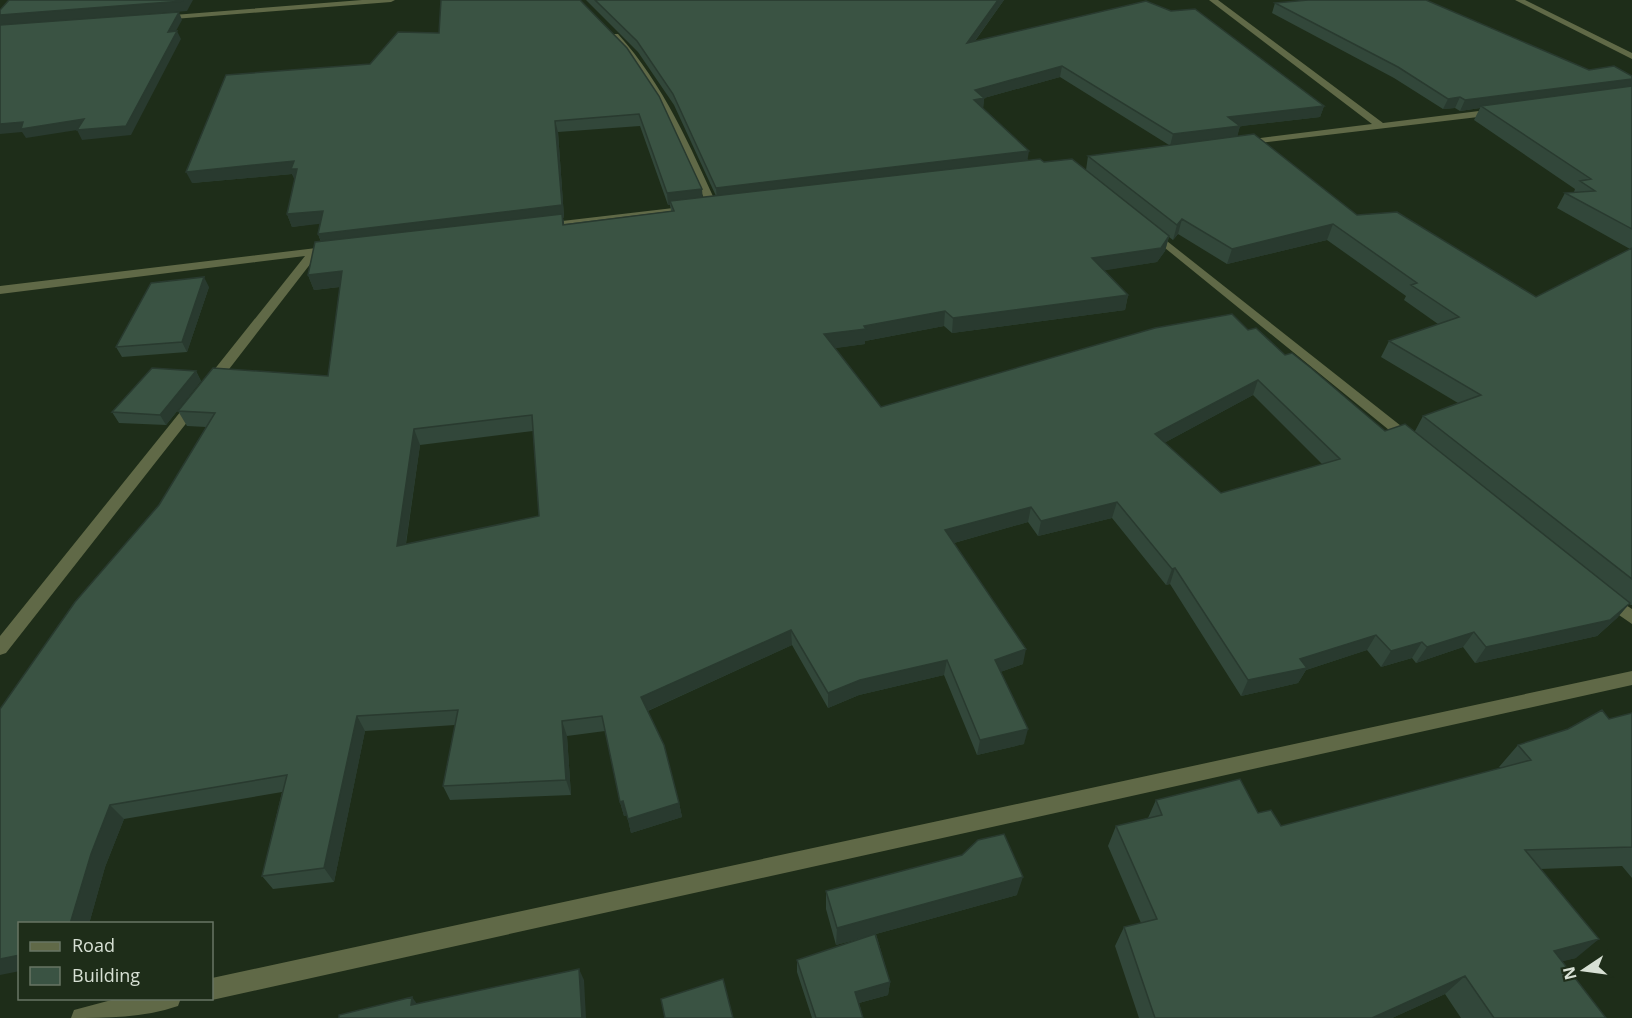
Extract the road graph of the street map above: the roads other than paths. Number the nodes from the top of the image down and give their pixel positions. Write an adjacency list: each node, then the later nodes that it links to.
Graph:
1 (230, 0): 5 (street)
2 (391, 0): 5 (street)
3 (1213, 0): 10 (street)
4 (1519, 0): 8 (street)
5 (223, 14): 6 (street)
6 (152, 19)
7 (610, 31): 13 (street)
8 (1632, 56)
9 (1507, 110): 10 (street)
10 (1382, 126): 11 (street)
11 (1231, 145)
12 (725, 205): 13 (street)
13 (713, 207): 14 (street)
14 (701, 208)
15 (690, 209): 17 (street)
16 (1143, 225): 21 (street)
17 (537, 226)
18 (350, 247): 19 (street)
19 (315, 251): 20 (street); 24 (street)
20 (0, 290)
21 (1420, 448)
22 (1595, 589): 23 (street)
23 (1632, 618)
24 (0, 648)
25 (1632, 678): 26 (street)
26 (213, 990)
27 (165, 1000): 28 (street)
28 (82, 1018)

